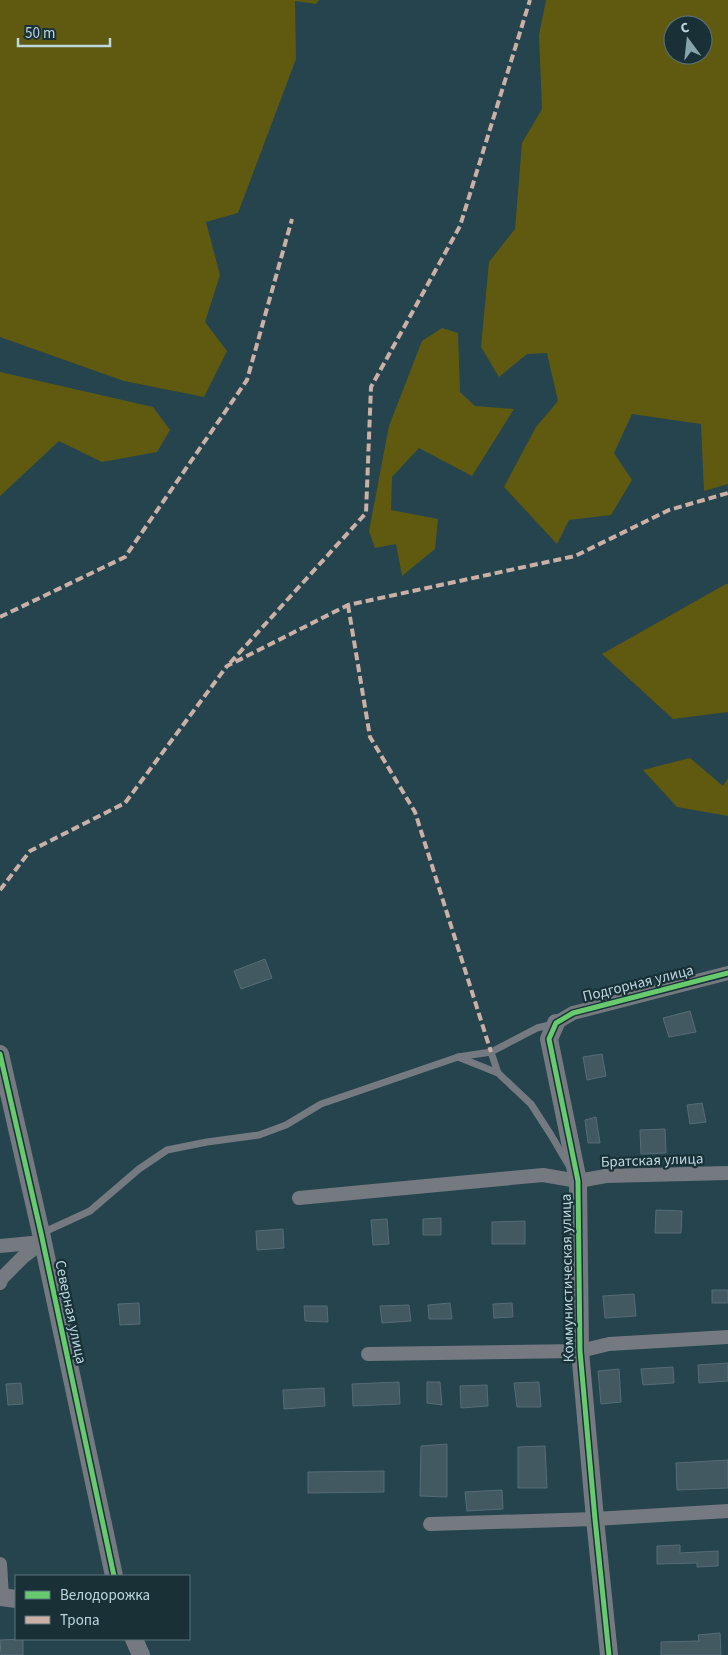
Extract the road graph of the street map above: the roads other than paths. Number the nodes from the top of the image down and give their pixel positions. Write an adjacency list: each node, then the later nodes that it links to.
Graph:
1 (728, 973): 2 (street, Подгорная улица)
2 (556, 1023): 3 (lane); 8 (street, Коммунистическая улица)
3 (491, 1052): 5 (lane); 6 (lane)
4 (0, 1054): 10 (street, Северная улица)
5 (458, 1057): 6 (lane); 10 (lane)
6 (498, 1073): 8 (lane)
7 (728, 1173): 8 (street, Братская улица)
8 (578, 1181): 9 (street, Братская улица); 14 (street, Коммунистическая улица)
9 (299, 1198)
10 (42, 1238): 11 (street); 12 (street); 20 (street, Северная улица)
11 (0, 1246)
12 (0, 1282)
13 (728, 1337): 14 (street)
14 (580, 1351): 15 (street); 17 (street, Коммунистическая улица)
15 (368, 1354)
16 (728, 1511): 17 (street)
17 (595, 1519): 18 (street); 24 (street, Коммунистическая улица)
18 (430, 1524)
19 (0, 1564): 21 (street)
20 (114, 1575)
21 (6, 1598)
22 (134, 1640): 23 (street)
23 (141, 1655)
24 (609, 1655)

